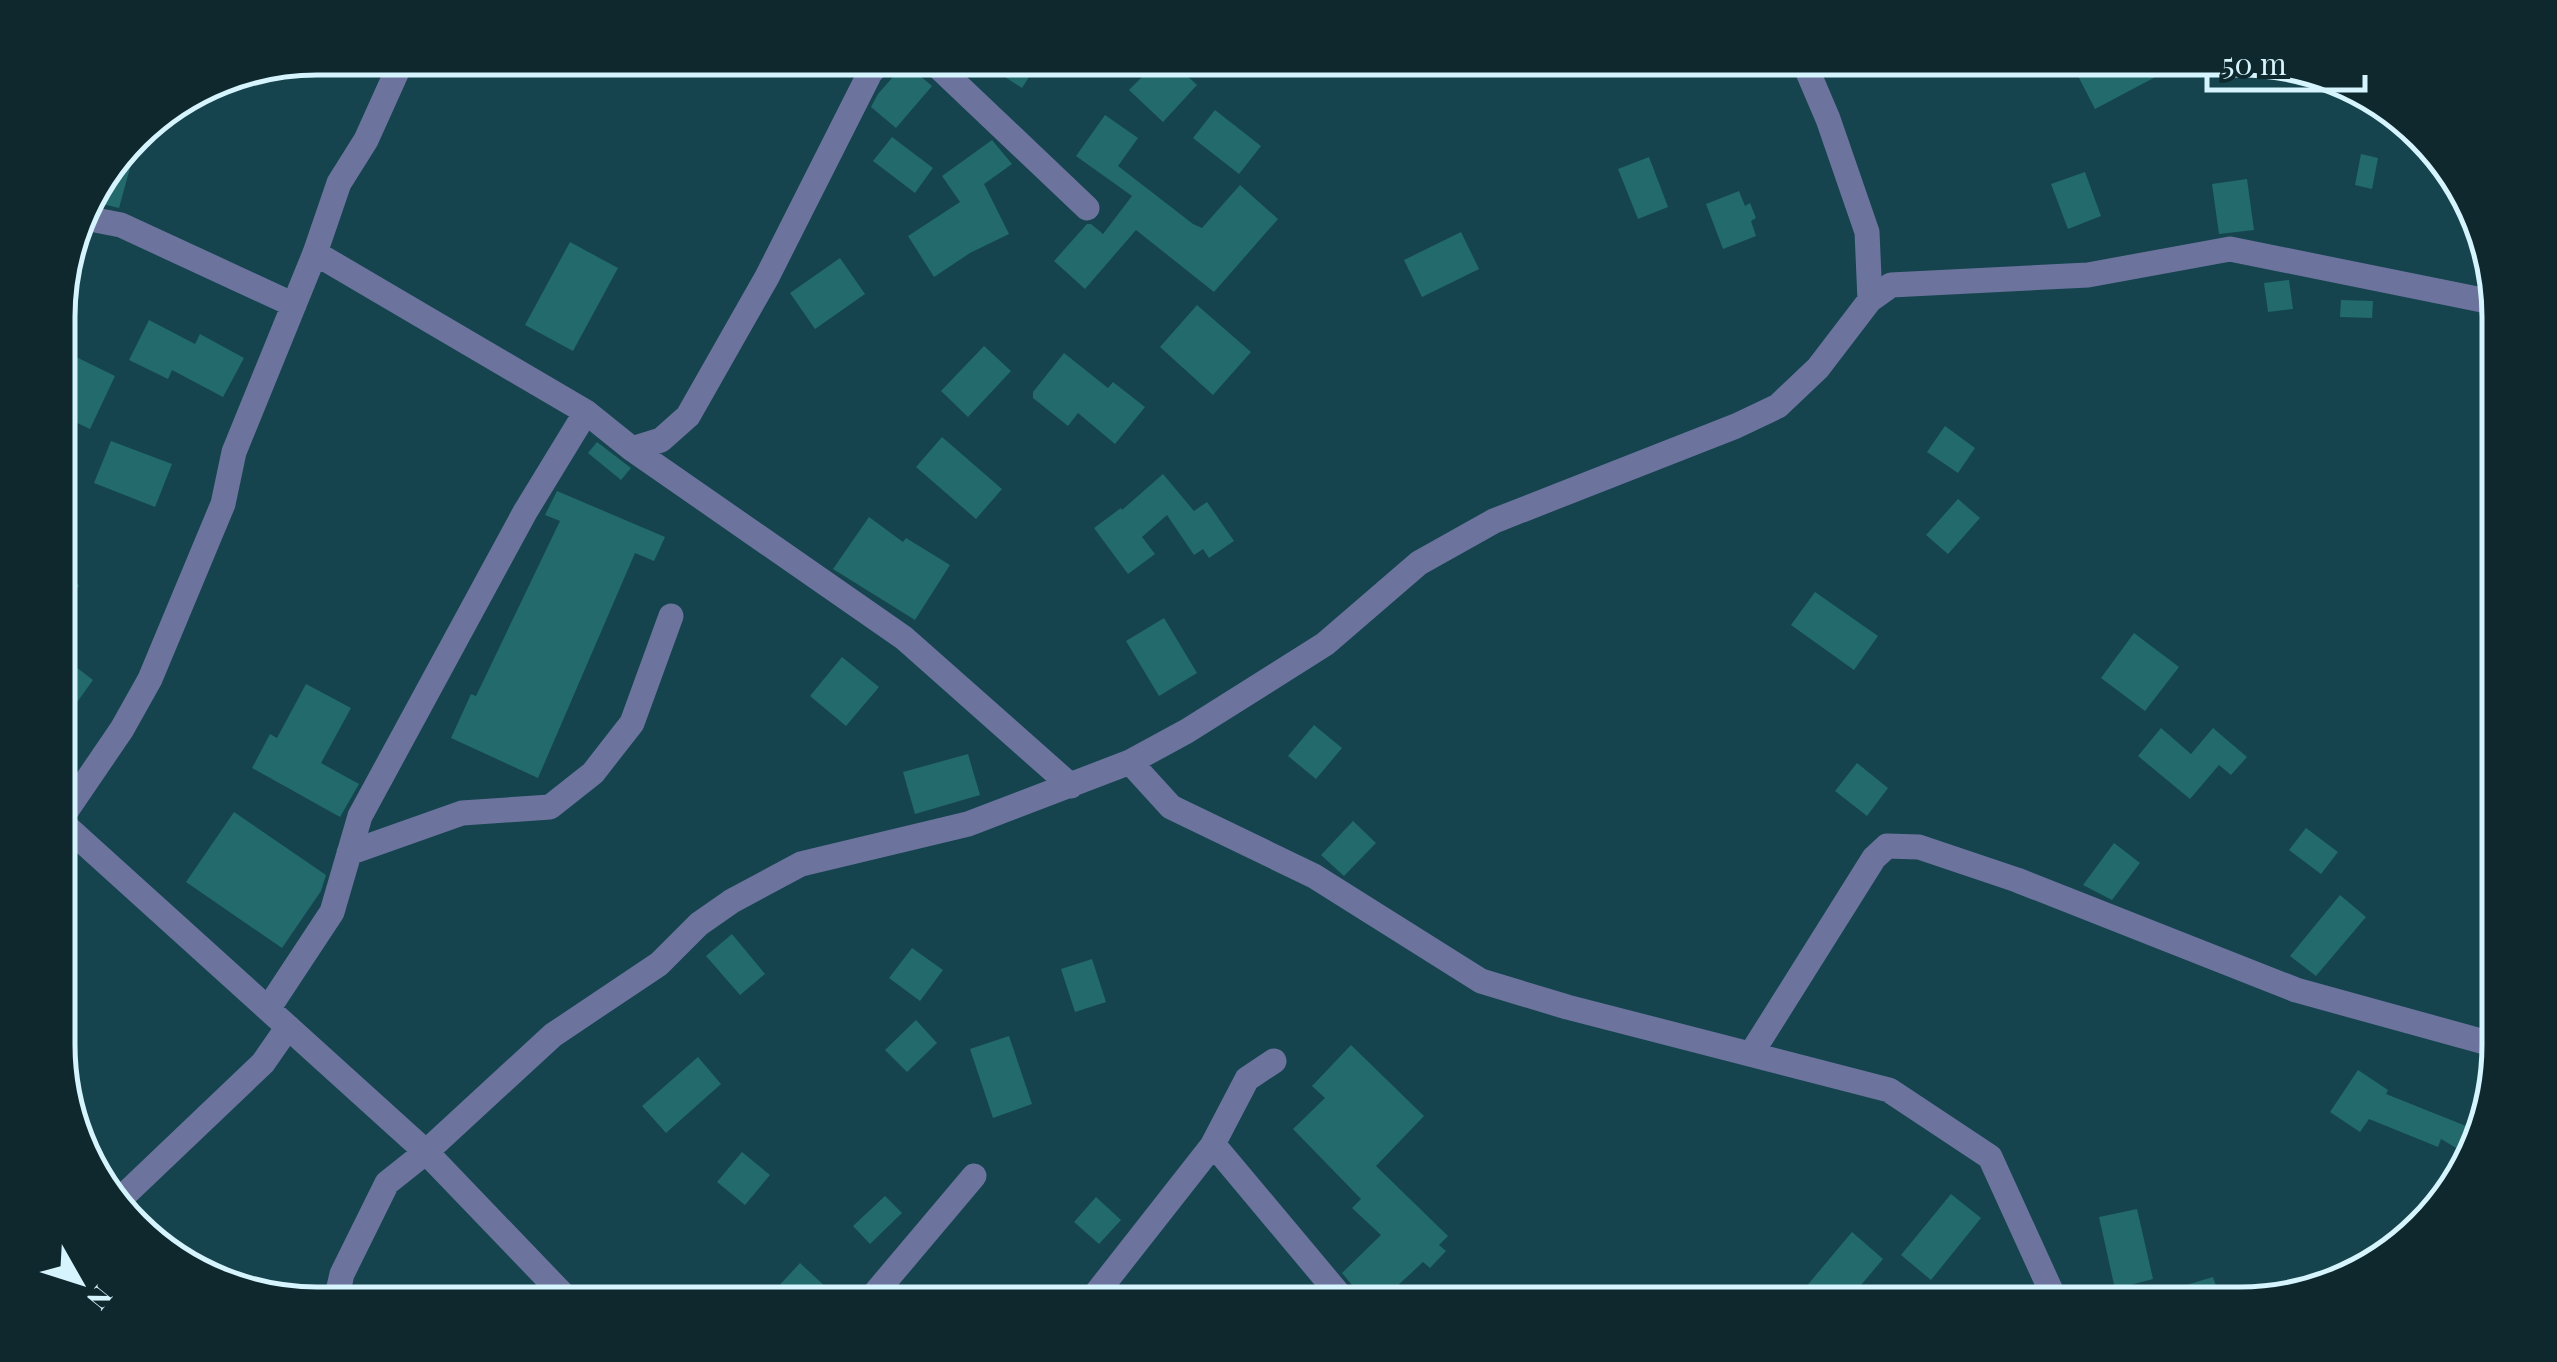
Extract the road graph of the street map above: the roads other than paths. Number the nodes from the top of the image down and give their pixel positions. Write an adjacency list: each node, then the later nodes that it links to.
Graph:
1 (1809, 75): 9 (street)
2 (394, 76): 7 (street)
3 (869, 76): 12 (street)
4 (947, 76): 5 (street)
5 (1086, 208)
6 (95, 220): 10 (street)
7 (315, 253): 10 (street); 11 (street)
8 (2481, 299): 9 (street)
9 (1870, 300): 14 (street)
10 (294, 306): 16 (street)
11 (586, 412): 12 (street); 18 (street)
12 (632, 449): 15 (street)
13 (671, 616): 18 (street)
14 (1130, 762): 15 (street); 22 (street)
15 (1072, 786): 25 (street)
16 (75, 797)
17 (75, 835): 19 (street)
18 (348, 853): 19 (street)
19 (268, 1009): 20 (street)
20 (288, 1027): 25 (street); 27 (street)
21 (2482, 1041): 22 (street)
22 (1750, 1054): 29 (street)
23 (1274, 1061): 24 (street)
24 (1213, 1144): 28 (street); 33 (street)
25 (426, 1152): 30 (street); 31 (street)
26 (974, 1176): 32 (street)
27 (126, 1193)
28 (1332, 1286)
29 (2049, 1286)
30 (339, 1287)
31 (556, 1287)
32 (881, 1287)
33 (1102, 1287)

